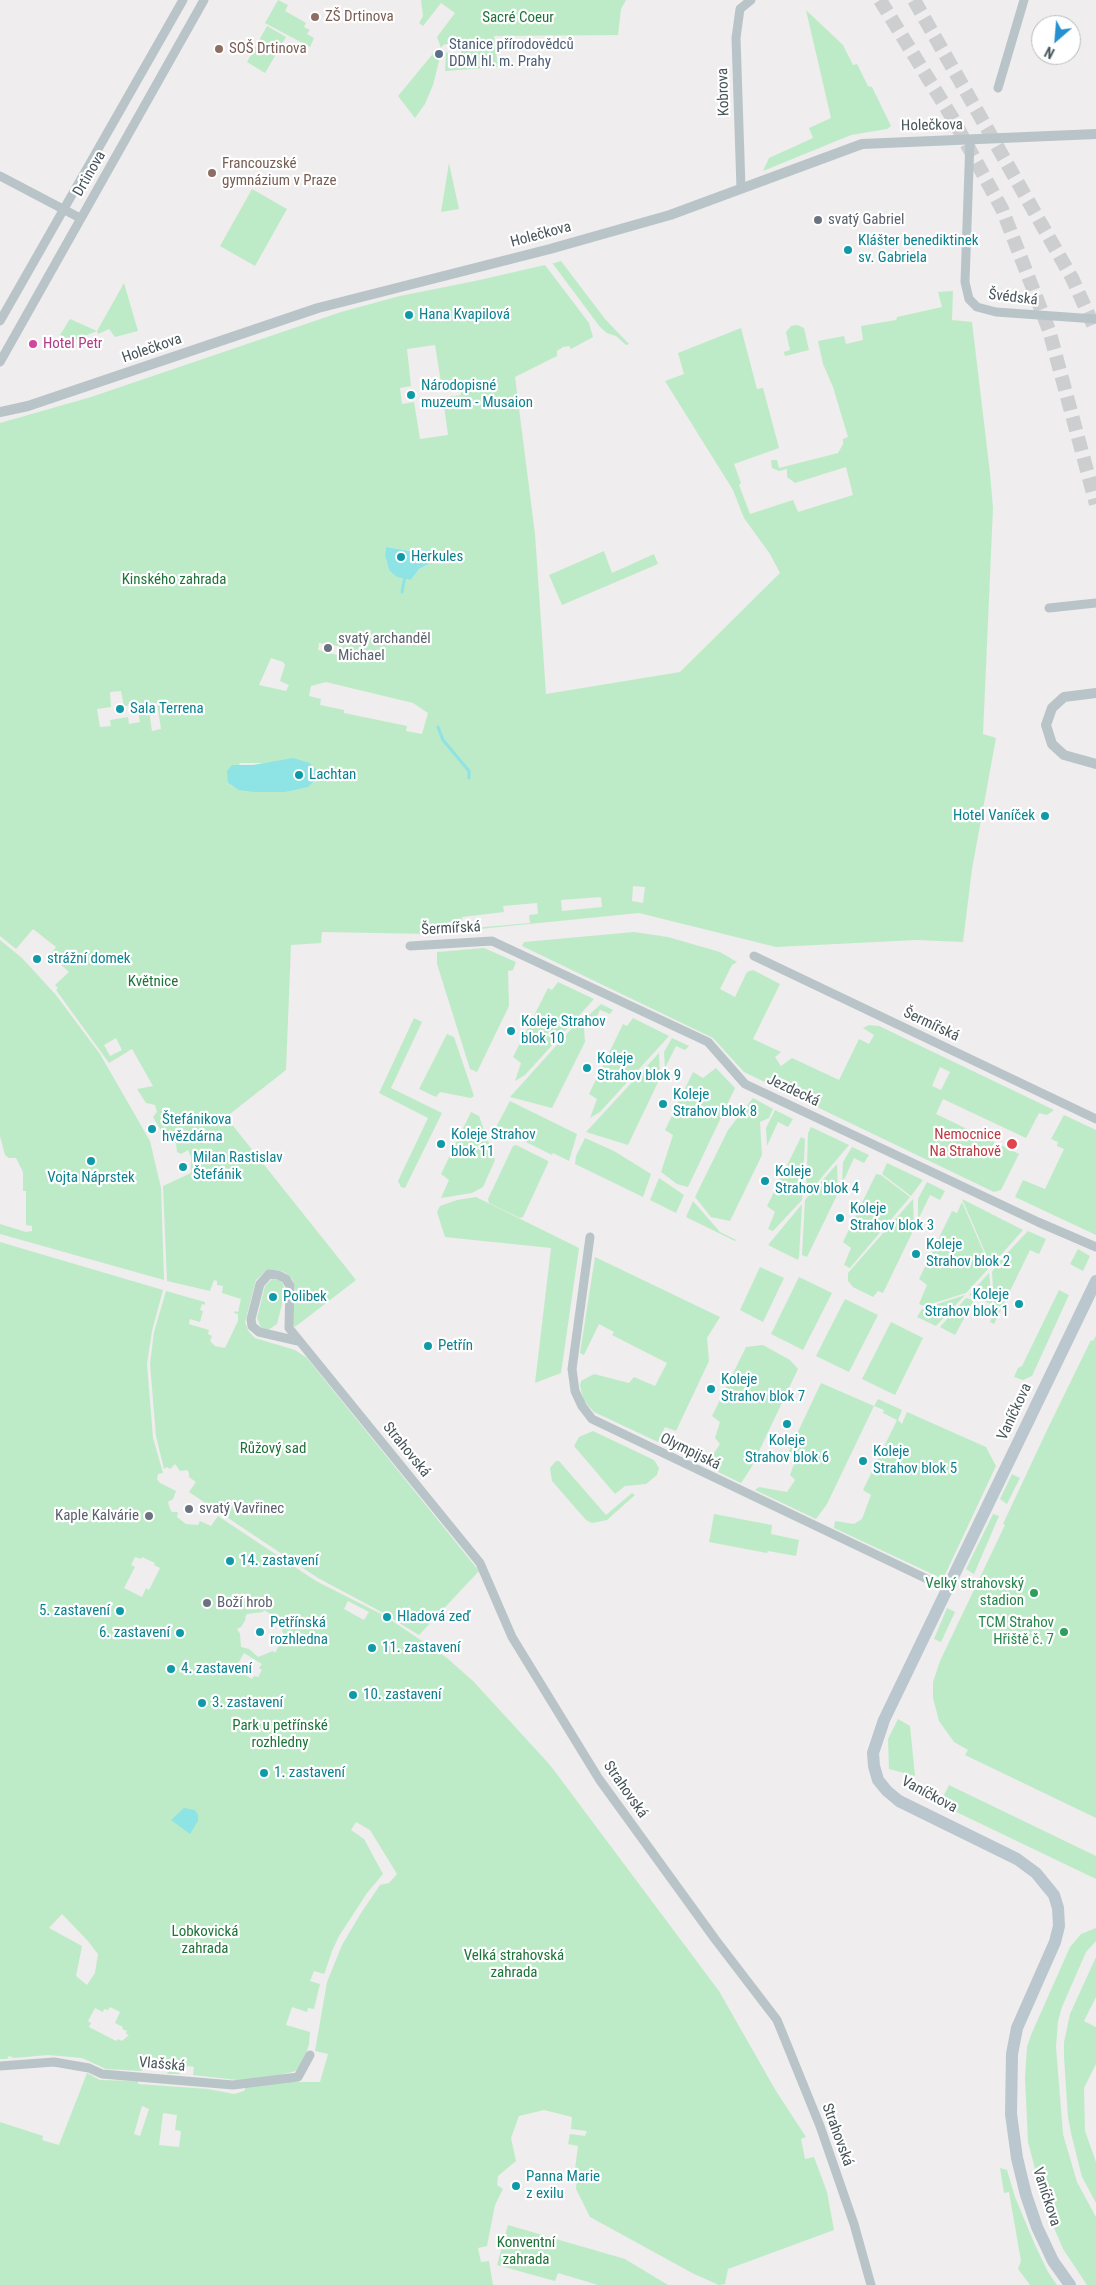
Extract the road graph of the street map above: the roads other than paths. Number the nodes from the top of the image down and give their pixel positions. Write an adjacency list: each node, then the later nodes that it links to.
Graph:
1 (183, 0): 10 (street, Drtinova)
2 (204, 0): 11 (street, Drtinova)
3 (751, 0): 9 (street, Kobrova)
4 (1024, 0): 5 (street)
5 (998, 88)
6 (1096, 134): 7 (street, Holečkova)
7 (970, 140): 9 (street, Holečkova); 12 (street, Švédská)
8 (0, 176): 10 (street)
9 (742, 188): 15 (street, Holečkova)
10 (63, 209): 11 (street); 13 (street, Drtinova)
11 (80, 218): 14 (street, Drtinova)
12 (1096, 319)
13 (0, 321)
14 (0, 362)
15 (0, 412)
16 (1096, 603): 17 (street)
17 (1050, 608)
18 (1096, 693): 19 (street)
19 (1096, 764)
20 (492, 941): 21 (street, Šermířská); 25 (street, Jezdecká)
21 (410, 946)
22 (754, 956): 23 (street, Šermířská)
23 (1096, 1119)
24 (590, 1237): 28 (street, Olympijská)
25 (1096, 1247)
26 (1096, 1281): 28 (main road, Vaníčkova)
27 (298, 1341): 27 (street, Strahovská); 31 (street, Strahovská)
28 (948, 1589): 32 (main road, Vaníčkova)
29 (310, 2055): 30 (street, Vlašská)
30 (0, 2066)
31 (871, 2285)
32 (1070, 2285)

